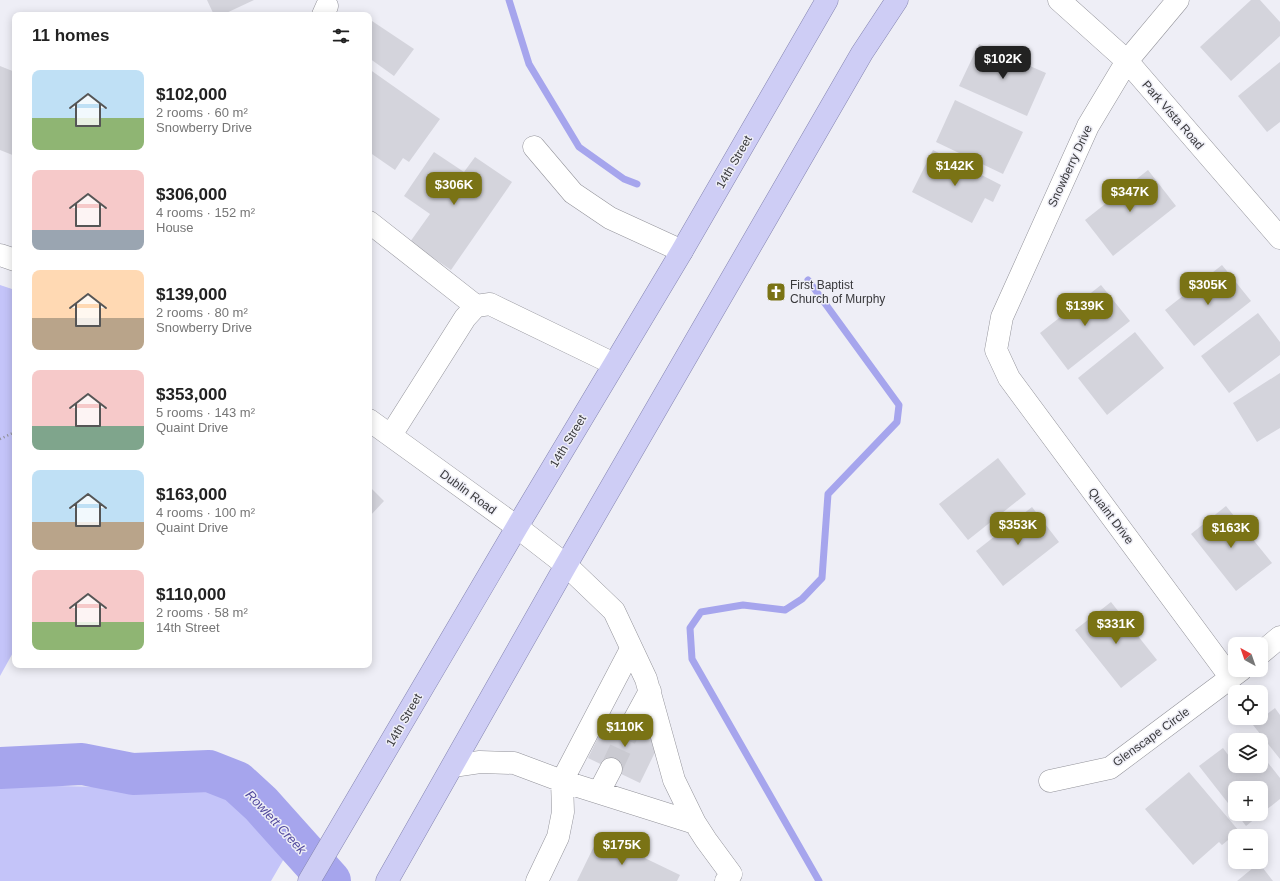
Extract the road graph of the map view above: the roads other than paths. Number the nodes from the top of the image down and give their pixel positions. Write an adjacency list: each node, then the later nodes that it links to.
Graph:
1 (827, 0): 9 (main road, 14th Street)
2 (896, 0): 18 (main road)
3 (1059, 0): 5 (street, Park Vista Road)
4 (1178, 0): 5 (street, Snowberry Drive)
5 (1127, 61): 8 (street, Park Vista Road); 13 (street, Snowberry Drive)
6 (534, 147): 9 (street)
7 (372, 224): 12 (street)
8 (1280, 238)
9 (682, 251): 14 (main road, 14th Street)
10 (0, 256): 11 (street)
11 (12, 259)
12 (476, 306): 14 (street); 16 (street)
13 (996, 350): 22 (street, Quaint Drive)
14 (614, 364): 17 (main road, 14th Street)
15 (372, 422): 16 (street, Dublin Road)
16 (391, 436): 17 (street, Dublin Road)
17 (517, 527): 18 (street, Dublin Road); 33 (main road, 14th Street)
18 (566, 565): 21 (street, Dublin Road); 26 (main road)
19 (1280, 638): 20 (street)
20 (1268, 647)
21 (632, 649): 24 (street, Dublin Road); 28 (street)
22 (1228, 664)
23 (1232, 677): 29 (street, Glenscape Circle)
24 (650, 691): 25 (street); 31 (street, Dublin Road)
25 (632, 724)
26 (453, 766): 28 (street); 34 (main road)
27 (611, 769): 30 (street)
28 (562, 781): 30 (street); 35 (street)
29 (1050, 781)
30 (599, 792): 31 (street)
31 (695, 822): 32 (street, Dublin Road)
32 (731, 879)
33 (309, 881)
34 (387, 881)
35 (537, 881)

